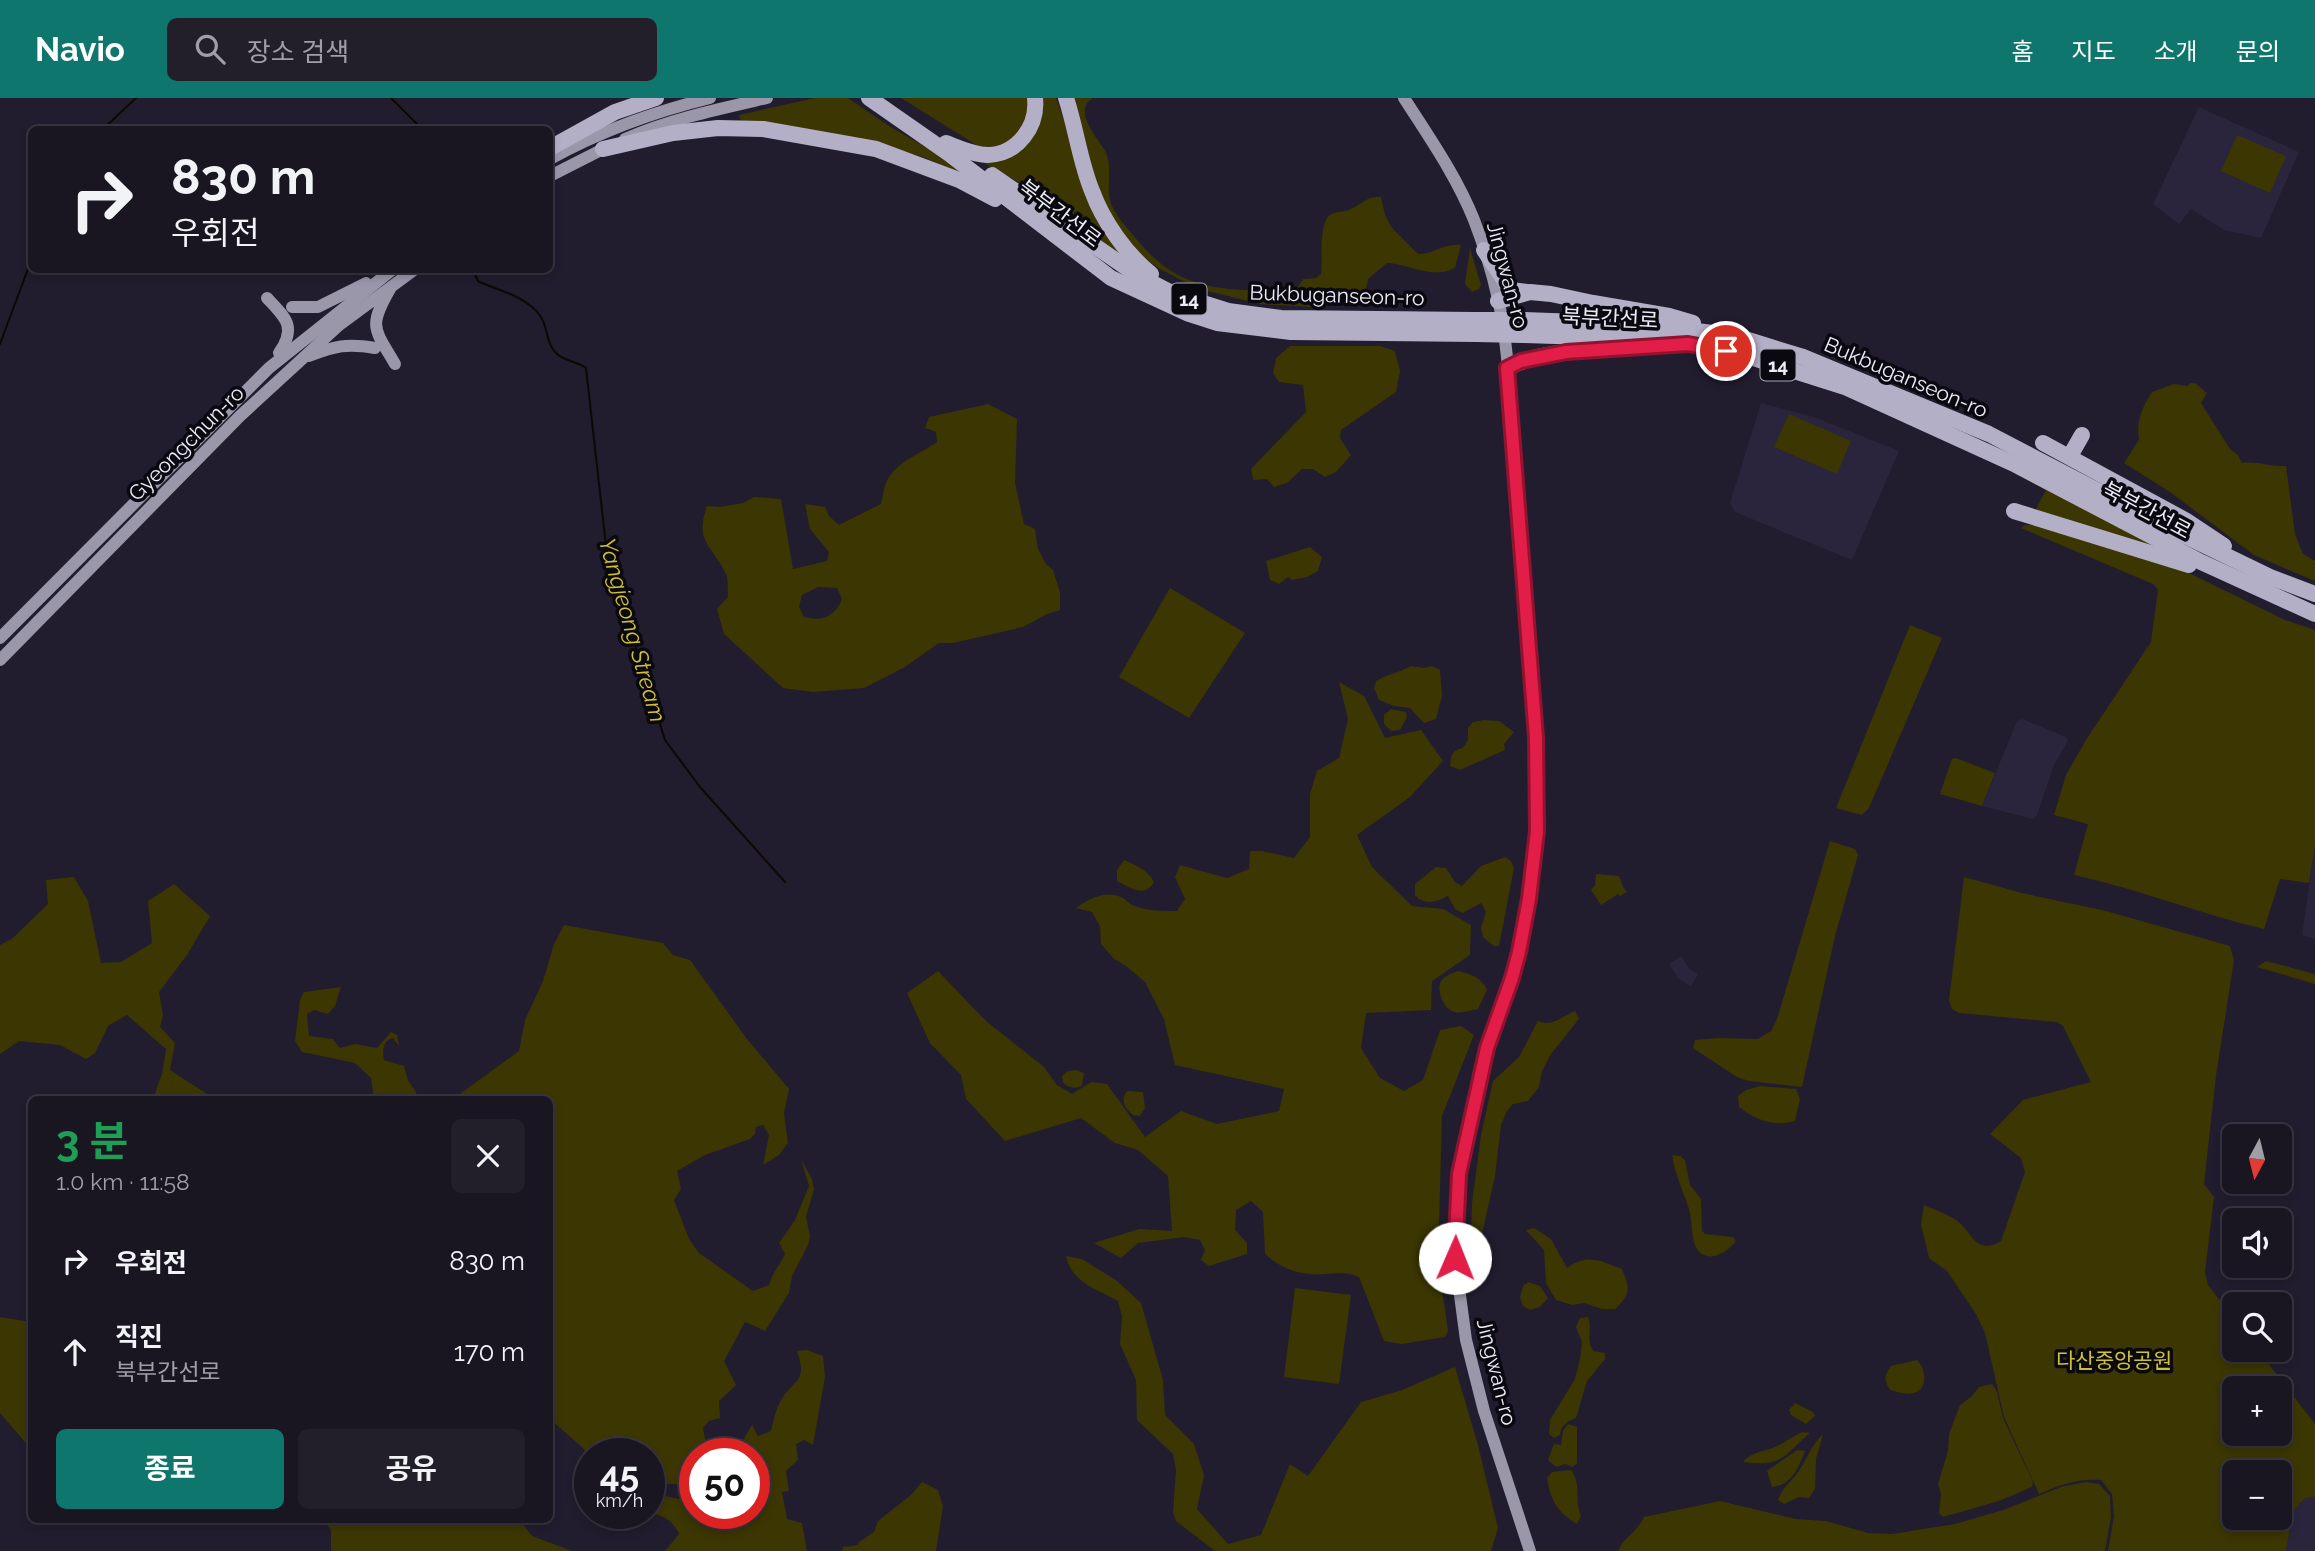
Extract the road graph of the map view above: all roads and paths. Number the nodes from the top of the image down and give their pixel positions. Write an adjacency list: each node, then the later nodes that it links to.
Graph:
1 (656, 98): 11 (highway)
2 (710, 98): 13 (main road)
3 (767, 98): 12 (main road)
4 (869, 98): 9 (highway, Bukbuganseon-ro / 14)
5 (882, 98): 9 (highway, Bukbuganseon-ro / 14)
6 (1035, 98): 10 (highway)
7 (1066, 98): 22 (highway)
8 (1404, 98): 16 (main road, Jingwan-ro)
9 (911, 123): 10 (highway, Bukbuganseon-ro / 14); 15 (highway, 북부간선로 / 14)
10 (946, 143): 22 (highway, Bukbuganseon-ro / 14)
11 (553, 146)
12 (603, 149): 14 (main road); 15 (highway)
13 (553, 157)
14 (553, 174)
15 (1024, 213): 26 (highway, 북부간선로 / 14)
16 (1484, 250): 21 (highway); 24 (main road, Jingwan-ro)
17 (386, 273): 25 (main road)
18 (387, 273): 33 (main road, Gyeongchun-ro)
19 (410, 273): 20 (main road, Gyeongchun-ro)
20 (393, 285): 31 (main road, Gyeongchun-ro); 32 (main road)
21 (1530, 292): 24 (highway); 28 (highway)
22 (1174, 294): 26 (highway, Bukbuganseon-ro / 14)
23 (267, 298): 33 (main road)
24 (1498, 301): 34 (main road, Jingwan-ro)
25 (292, 307)
26 (1476, 327): 27 (highway, 14, bridge)
27 (1524, 327): 28 (highway, Bukbuganseon-ro / 14); 29 (highway, 북부간선로 / 14)
28 (1732, 335): 38 (highway, Bukbuganseon-ro / 14)
29 (1688, 344): 34 (highway); 38 (highway, 북부간선로 / 14)
30 (375, 348): 31 (main road)
31 (302, 358): 46 (main road, Gyeongchun-ro)
32 (395, 364)
33 (269, 368): 45 (main road, Gyeongchun-ro)
34 (1507, 368): 47 (main road, Jingwan-ro)
35 (2082, 435): 37 (highway)
36 (2043, 443): 37 (highway)
37 (2070, 456): 41 (highway)
38 (2017, 457): 39 (highway, 14)
39 (2050, 474): 41 (highway, 14); 42 (highway, 북부간선로 / 14)
40 (2014, 511): 42 (highway)
41 (2270, 577): 43 (highway, 14)
42 (2234, 578): 44 (highway, 북부간선로 / 14)
43 (2315, 594)
44 (2315, 614)
45 (0, 638)
46 (0, 660)
47 (1530, 1551)

